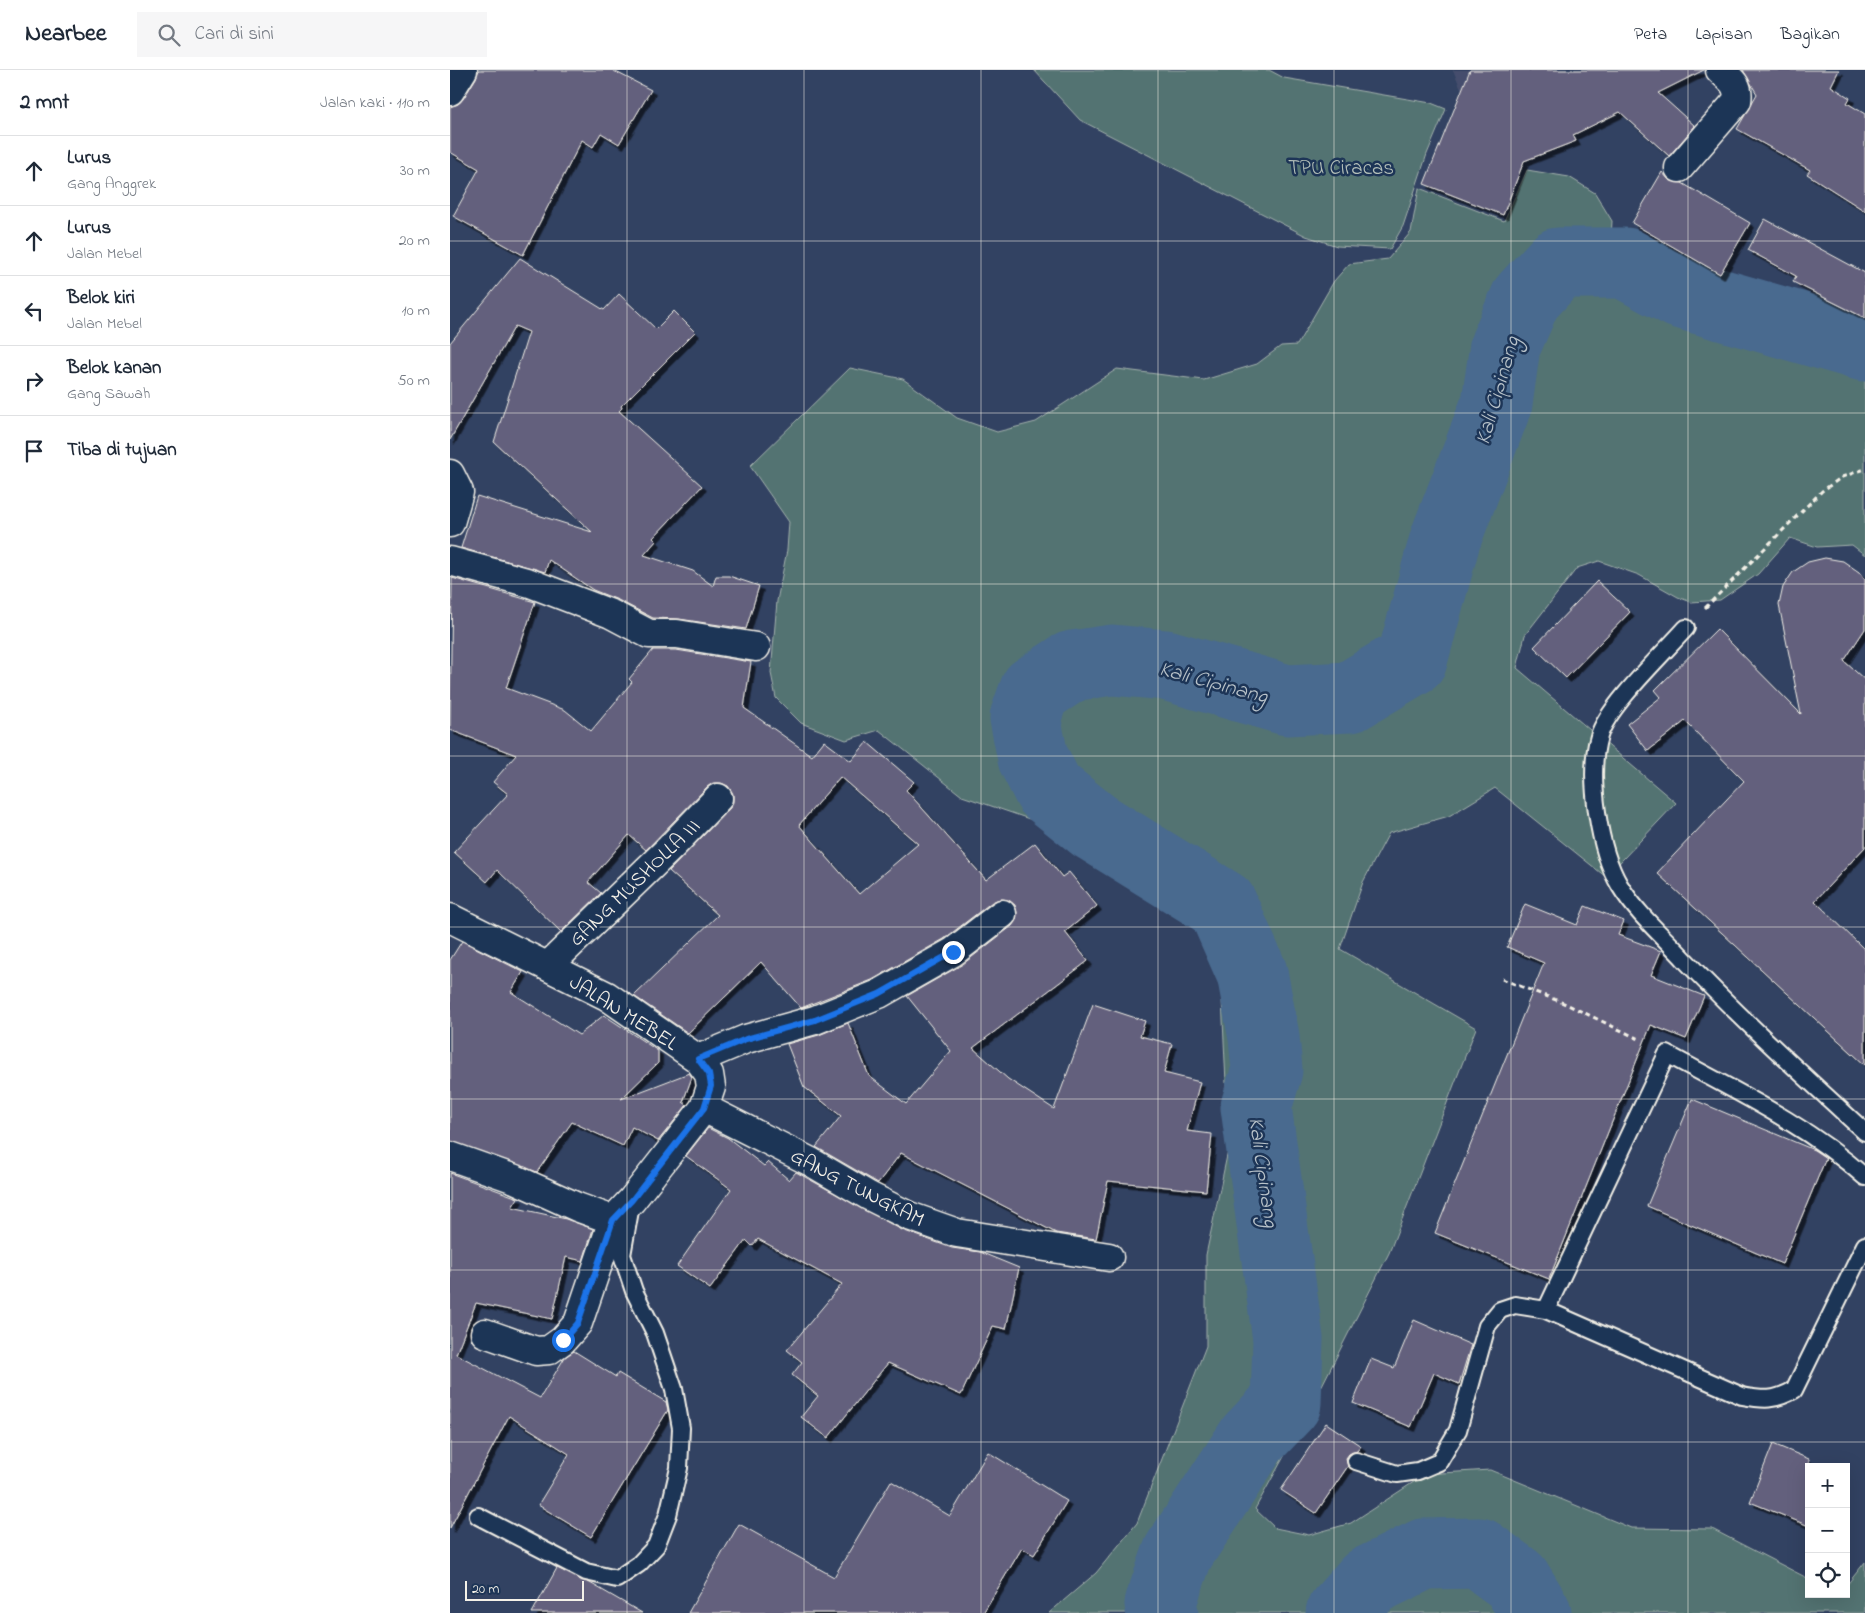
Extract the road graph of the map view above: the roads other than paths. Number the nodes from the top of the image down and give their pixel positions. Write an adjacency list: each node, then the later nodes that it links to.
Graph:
1 (464, 70): 3 (street)
2 (1720, 70): 4 (street)
3 (450, 91)
4 (1679, 168)
5 (450, 474): 6 (street)
6 (450, 522)
7 (450, 561): 9 (street)
8 (1686, 628): 16 (lane)
9 (756, 647)
10 (718, 798): 13 (street, GANG MUSHOLLA III)
11 (1002, 914): 14 (street)
12 (451, 921): 13 (street, JALAN MEBEL)
13 (549, 965): 14 (street, JALAN MEBEL)
14 (698, 1059): 15 (street, JALAN MEBEL)
15 (704, 1108): 19 (street, JALAN MEBEL); 22 (street, GANG TUNGKAM)
16 (1865, 1132)
17 (450, 1156): 20 (street)
18 (1865, 1177): 23 (lane)
19 (632, 1200): 20 (street, JALAN MEBEL); 26 (lane)
20 (613, 1220): 24 (street)
21 (1865, 1246): 23 (lane)
22 (1109, 1257)
23 (1546, 1310): 25 (lane)
24 (485, 1333)
25 (1356, 1461)
26 (478, 1516)

